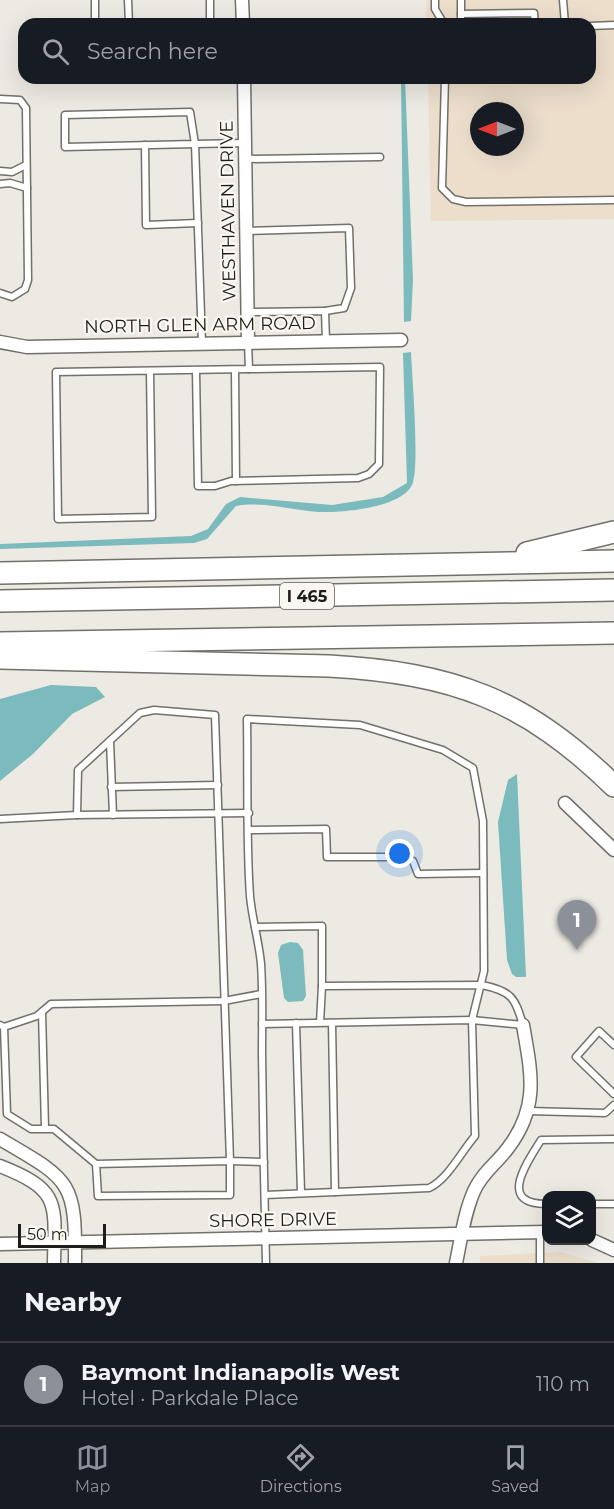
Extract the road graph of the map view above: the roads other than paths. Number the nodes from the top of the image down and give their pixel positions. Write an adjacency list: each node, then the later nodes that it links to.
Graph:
1 (95, 0): 9 (lane)
2 (128, 0): 10 (lane)
3 (210, 0): 11 (lane)
4 (242, 0): 12 (street)
5 (435, 0): 13 (lane)
6 (461, 0): 8 (lane)
7 (563, 0): 16 (lane)
8 (461, 14): 14 (lane); 15 (lane)
9 (95, 18)
10 (129, 18)
11 (210, 18)
12 (243, 18)
13 (440, 18)
14 (461, 18)
15 (534, 18)
16 (564, 18)
17 (614, 25): 18 (lane)
18 (596, 26)
19 (244, 84): 22 (street, WESTHAVEN DRIVE)
20 (445, 84): 31 (lane)
21 (0, 99): 27 (lane)
22 (245, 143): 23 (lane); 26 (street, WESTHAVEN DRIVE)
23 (195, 144): 24 (lane); 24 (lane); 32 (lane)
24 (145, 145): 32 (lane)
25 (380, 157): 26 (lane)
26 (245, 159): 33 (street, WESTHAVEN DRIVE)
27 (26, 165): 28 (lane); 30 (lane)
28 (0, 171)
29 (0, 184): 30 (lane)
30 (27, 188): 34 (lane)
31 (614, 200)
32 (198, 223): 40 (lane)
33 (246, 231): 35 (lane); 36 (street, WESTHAVEN DRIVE)
34 (0, 293)
35 (325, 311): 36 (lane); 38 (lane)
36 (248, 312): 41 (street, WESTHAVEN DRIVE)
37 (401, 340): 38 (street, NORTH GLEN ARM ROAD)
38 (326, 341): 41 (street, NORTH GLEN ARM ROAD)
39 (0, 342): 40 (street, NORTH GLEN ARM ROAD)
40 (202, 343): 41 (street, NORTH GLEN ARM ROAD)
41 (248, 343): 42 (lane)
42 (249, 369): 43 (lane); 46 (lane)
43 (235, 370): 45 (lane); 46 (lane)
44 (150, 371): 44 (lane); 45 (lane)
45 (196, 371): 46 (lane)
46 (236, 481)
47 (614, 532): 49 (highway)
48 (614, 561): 49 (highway)
49 (435, 563): 50 (highway)
50 (0, 573)
51 (614, 590): 52 (highway, I 465)
52 (0, 601)
53 (614, 633): 54 (highway)
54 (0, 643)
55 (0, 658): 58 (highway)
56 (110, 741): 57 (lane); 59 (lane); 63 (lane)
57 (218, 785): 59 (lane); 61 (lane)
58 (614, 786)
59 (111, 788): 64 (lane)
60 (566, 803): 67 (street)
61 (219, 813): 62 (lane); 64 (lane); 73 (lane)
62 (249, 813): 66 (lane); 68 (lane)
63 (77, 815): 64 (lane); 65 (lane)
64 (113, 815)
65 (0, 819)
66 (249, 830): 68 (lane); 69 (lane)
67 (614, 850)
68 (483, 873): 70 (lane)
69 (255, 927): 71 (lane); 72 (lane)
70 (482, 985): 71 (lane); 75 (lane); 80 (lane)
71 (322, 986): 77 (lane)
72 (261, 994): 73 (lane); 79 (lane)
73 (224, 1001): 74 (lane); 89 (lane)
74 (42, 1012): 81 (lane); 86 (lane)
75 (472, 1020): 78 (lane); 80 (lane); 93 (lane)
76 (296, 1023): 77 (lane); 79 (lane); 94 (lane)
77 (321, 1023): 78 (lane)
78 (332, 1023): 93 (lane)
79 (262, 1024): 90 (lane)
80 (523, 1025): 85 (street)
81 (2, 1026): 86 (lane)
82 (614, 1045): 83 (lane)
83 (614, 1094)
84 (614, 1104): 85 (lane)
85 (528, 1111): 100 (street)
86 (45, 1128): 91 (lane)
87 (0, 1139): 105 (street)
88 (614, 1139): 96 (lane)
89 (230, 1161): 90 (lane); 91 (lane); 91 (lane)
90 (264, 1162): 95 (lane)
91 (96, 1164)
92 (0, 1166): 104 (street)
93 (335, 1192): 94 (lane)
94 (302, 1193): 95 (lane)
95 (265, 1195): 101 (lane)
96 (542, 1204)
97 (596, 1204): 98 (lane)
98 (614, 1204)
99 (542, 1232): 100 (street, SHORE DRIVE)
100 (462, 1234): 101 (street, SHORE DRIVE); 111 (street)
101 (266, 1239): 105 (street, SHORE DRIVE); 110 (lane)
102 (542, 1242): 112 (lane)
103 (596, 1242): 107 (street)
104 (55, 1243): 105 (street, SHORE DRIVE); 106 (street, SHORE DRIVE); 108 (street)
105 (75, 1243): 109 (street)
106 (0, 1244)
107 (614, 1250)
108 (54, 1263)
109 (75, 1263)
110 (266, 1263)
111 (456, 1263)
112 (540, 1263)

